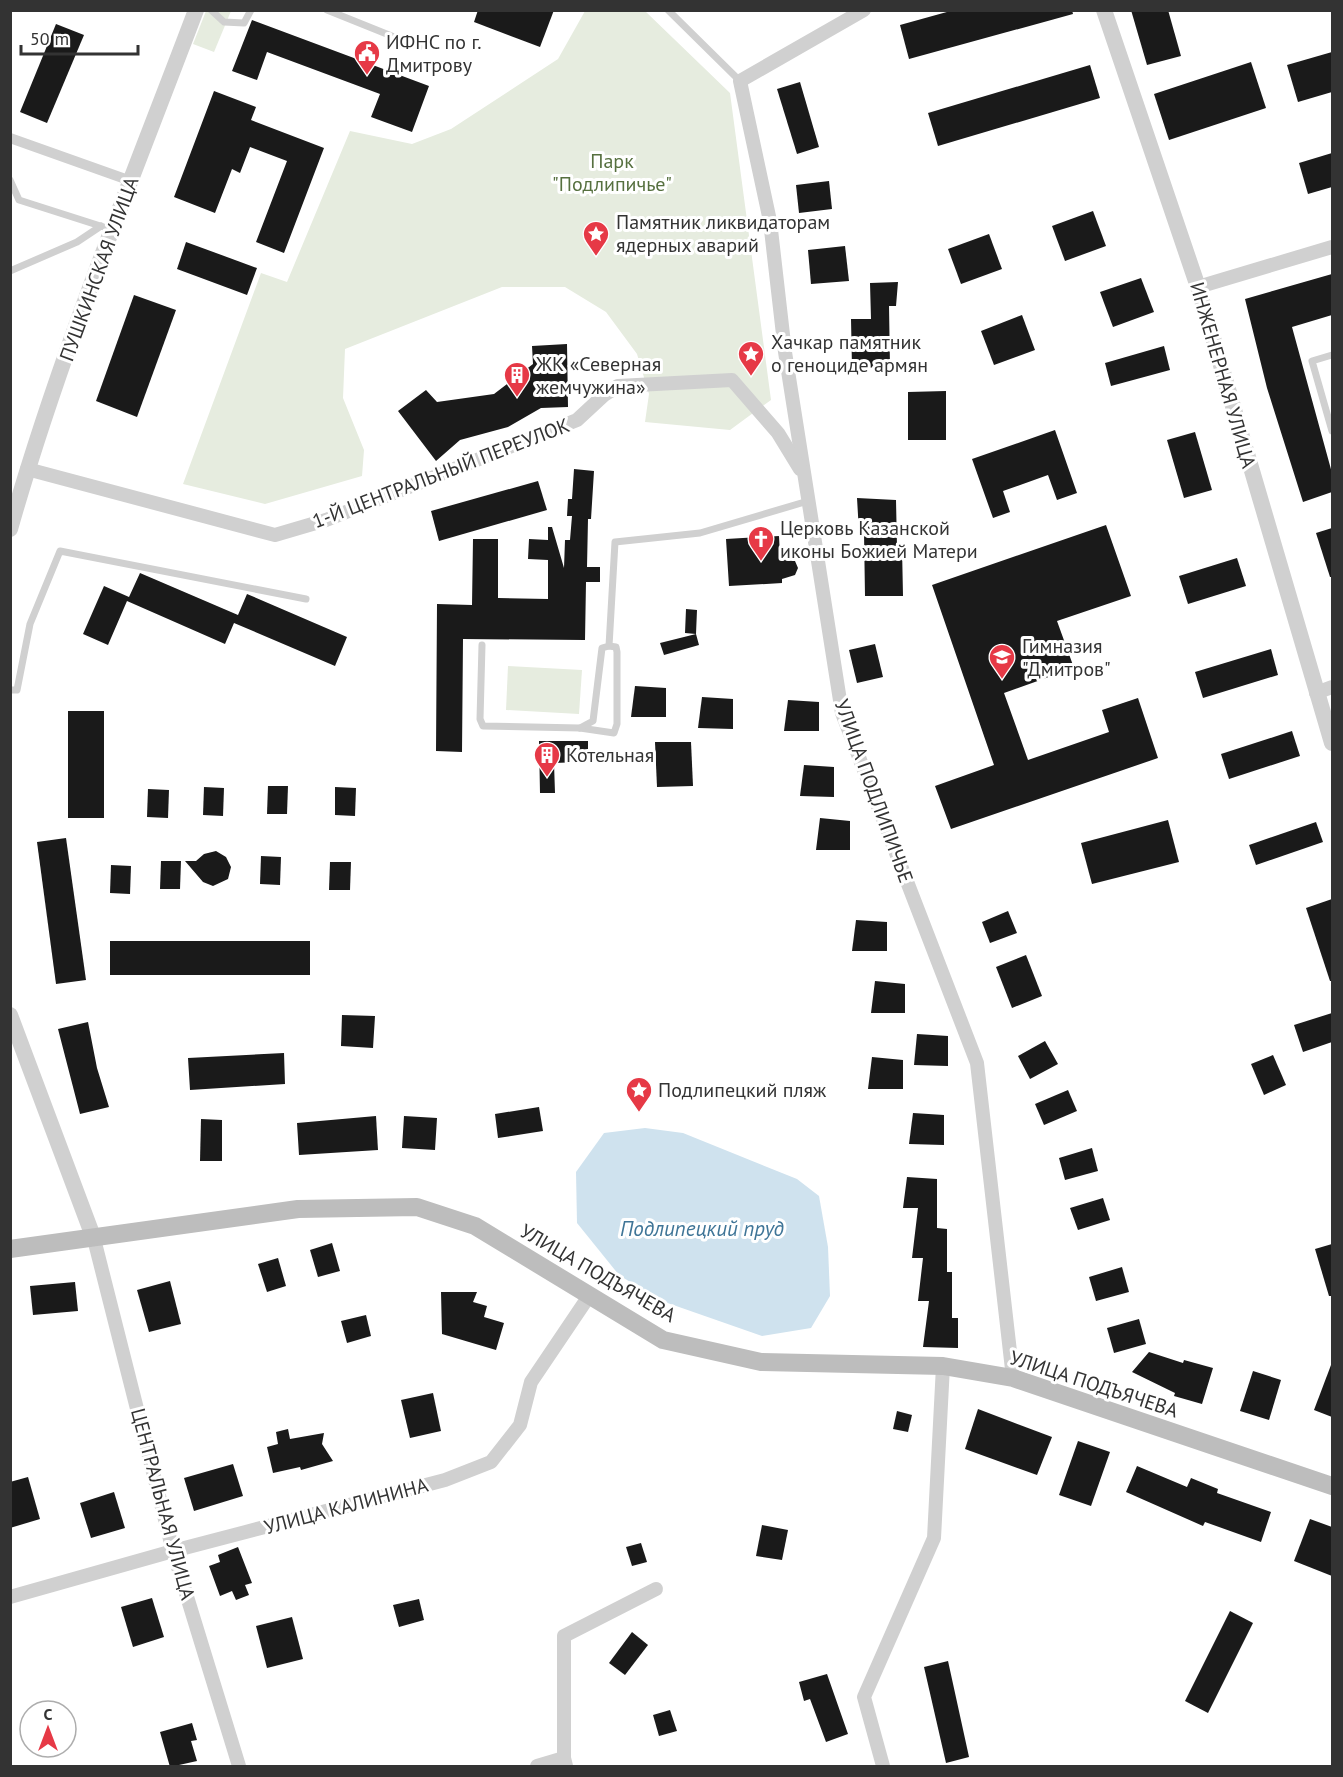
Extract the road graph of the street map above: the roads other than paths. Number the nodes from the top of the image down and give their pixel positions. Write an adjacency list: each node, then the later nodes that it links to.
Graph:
1 (196, 10): 12 (street, ПУШКИНСКАЯ УЛИЦА)
2 (211, 10): 3 (lane)
3 (251, 10)
4 (327, 10): 8 (lane)
5 (668, 10): 9 (lane)
6 (864, 10): 9 (street)
7 (1104, 10): 16 (street, ИНЖЕНЕРНАЯ УЛИЦА)
8 (420, 47)
9 (740, 81): 20 (street, УЛИЦА ПОДЛИПИЧЬЕ)
10 (10, 138): 12 (street)
11 (10, 180): 13 (lane)
12 (131, 181): 13 (street, ПУШКИНСКАЯ УЛИЦА)
13 (107, 228): 15 (lane); 19 (street, ПУШКИНСКАЯ УЛИЦА)
14 (1332, 247): 16 (street)
15 (12, 272)
16 (1198, 287): 28 (street, ИНЖЕНЕРНАЯ УЛИЦА)
17 (1332, 355): 18 (lane)
18 (1332, 431)
19 (27, 469): 20 (street, 1-Й ЦЕНТРАЛЬНЫЙ ПЕРЕУЛОК); 22 (street, ПУШКИНСКАЯ УЛИЦА)
20 (804, 476): 21 (street, УЛИЦА ПОДЛИПИЧЬЕ)
21 (808, 501): 25 (lane); 36 (street, УЛИЦА ПОДЛИПИЧЬЕ)
22 (10, 529)
23 (306, 599): 27 (lane)
24 (482, 645): 29 (lane)
25 (609, 646): 29 (lane); 29 (lane)
26 (1332, 687): 28 (street)
27 (10, 690)
28 (1316, 693): 30 (street, ИНЖЕНЕРНАЯ УЛИЦА)
29 (580, 728)
30 (1332, 743)
31 (10, 1015): 32 (street)
32 (94, 1239): 33 (main road, УЛИЦА ПОДЪЯЧЕВА); 34 (main road, УЛИЦА ПОДЪЯЧЕВА); 38 (street, ЦЕНТРАЛЬНАЯ УЛИЦА)
33 (10, 1249)
34 (589, 1296): 35 (main road, УЛИЦА ПОДЪЯЧЕВА); 38 (street, УЛИЦА КАЛИНИНА)
35 (943, 1366): 36 (main road, УЛИЦА ПОДЪЯЧЕВА); 44 (street)
36 (1013, 1378): 37 (main road, УЛИЦА ПОДЪЯЧЕВА)
37 (1332, 1486)
38 (173, 1551): 40 (street, УЛИЦА КАЛИНИНА); 42 (street, ЦЕНТРАЛЬНАЯ УЛИЦА)
39 (657, 1589): 41 (street)
40 (10, 1597)
41 (565, 1762): 43 (street)
42 (239, 1767)
43 (537, 1767)
44 (883, 1767)

